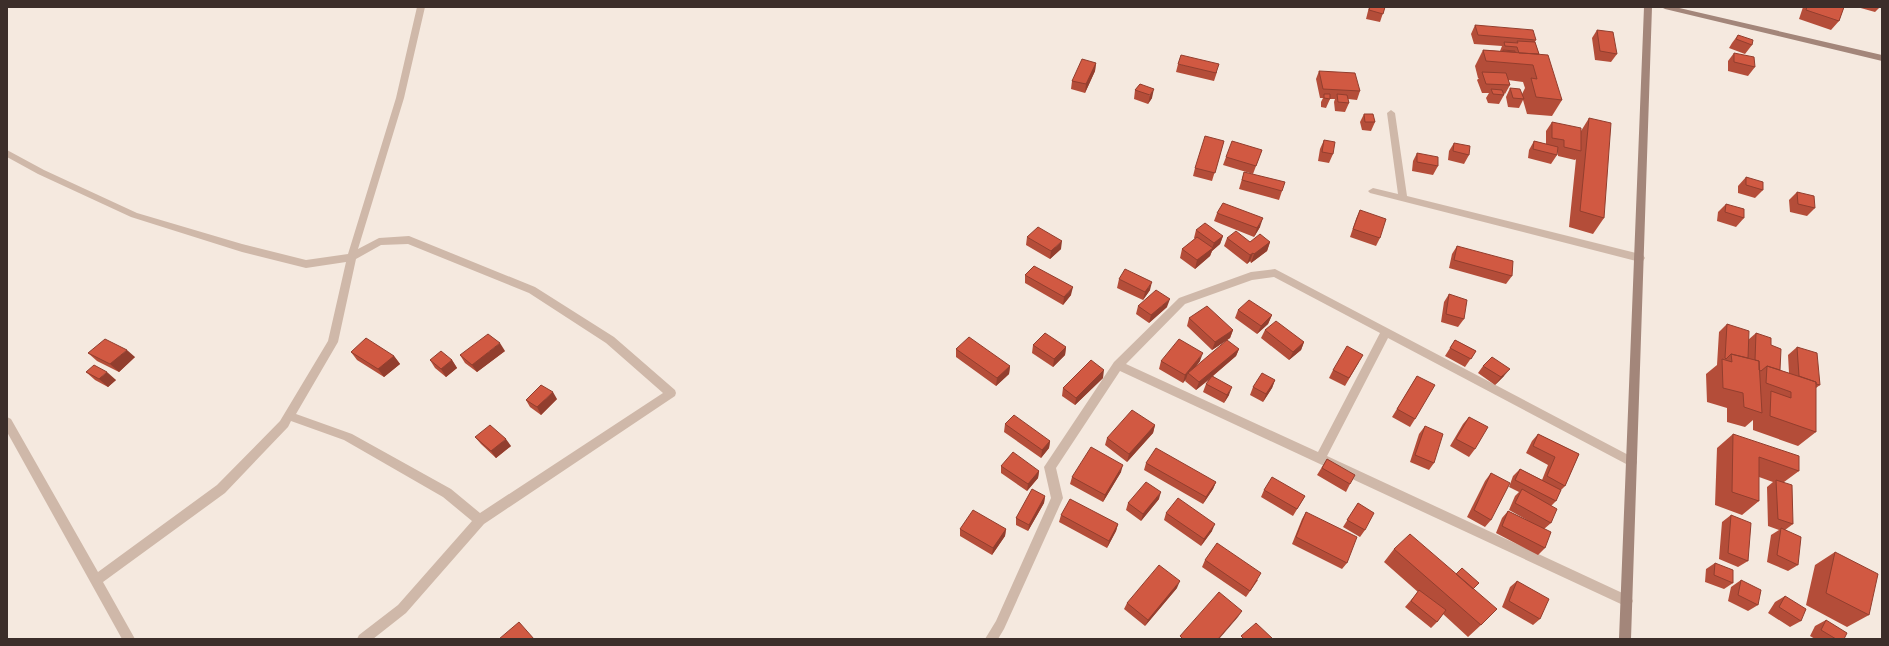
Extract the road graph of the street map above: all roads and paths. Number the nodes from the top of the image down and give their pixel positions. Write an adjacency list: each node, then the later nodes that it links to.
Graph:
1 (421, 7): 9 (street)
2 (1648, 7): 10 (main road)
3 (1665, 7): 4 (main road)
4 (1882, 58)
5 (1391, 113): 8 (street)
6 (7, 153): 9 (street)
7 (1373, 191): 8 (street)
8 (1403, 199): 10 (street)
9 (352, 257): 13 (street); 17 (street)
10 (1640, 258): 16 (main road)
11 (1386, 332): 12 (street); 15 (street); 16 (street)
12 (1118, 365): 15 (street); 22 (street)
13 (289, 416): 17 (street); 18 (street)
14 (7, 422): 18 (street)
15 (1320, 458): 19 (street)
16 (1632, 462): 19 (main road)
17 (480, 520): 21 (street)
18 (96, 580): 20 (street)
19 (1627, 601): 23 (main road)
20 (129, 639)
21 (363, 639)
22 (991, 639)
23 (1625, 639)

